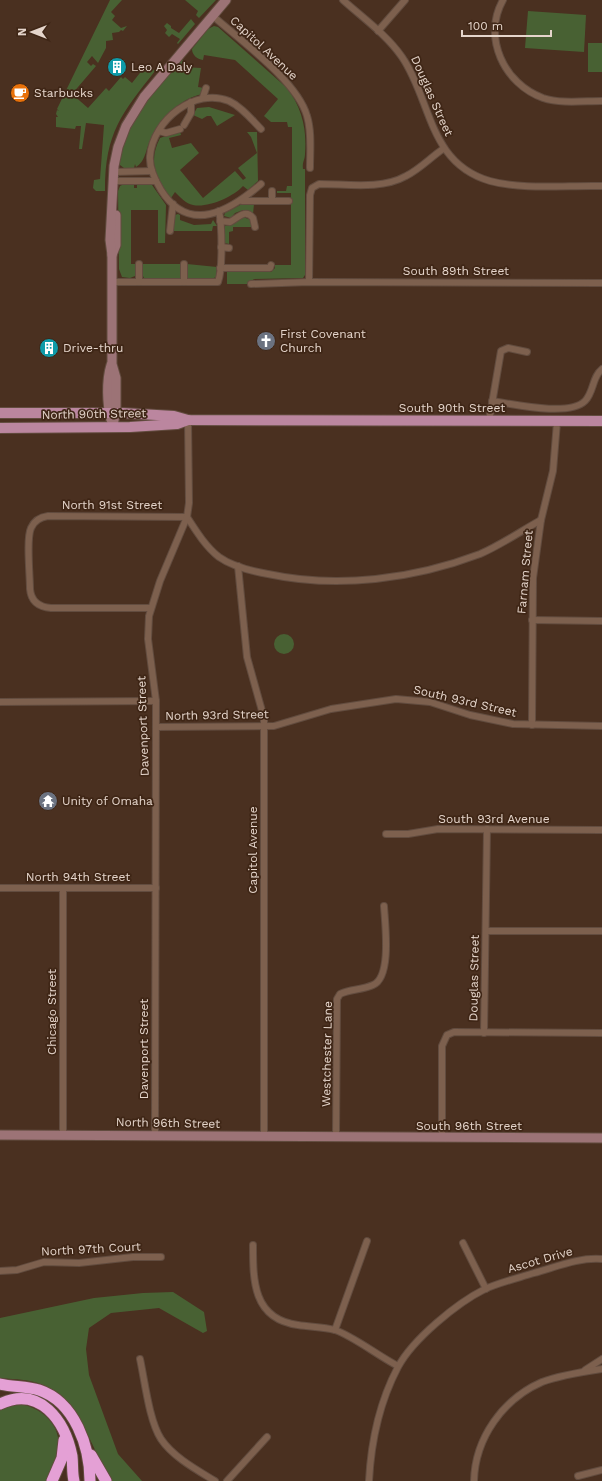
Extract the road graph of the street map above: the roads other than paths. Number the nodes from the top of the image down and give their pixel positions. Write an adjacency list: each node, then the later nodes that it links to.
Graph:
1 (226, 0): 5 (street)
2 (343, 0): 6 (street, Douglas Street)
3 (405, 0): 6 (street)
4 (503, 0): 9 (street)
5 (213, 16): 14 (street, Capitol Avenue); 16 (street)
6 (378, 31): 13 (street, Douglas Street)
7 (206, 88): 8 (street)
8 (203, 97): 10 (street); 11 (street)
9 (602, 101)
10 (191, 102): 12 (street); 12 (street)
11 (261, 129)
12 (159, 132): 15 (street)
13 (444, 149): 19 (street, Douglas Street); 38 (street)
14 (310, 168)
15 (152, 171): 16 (street); 17 (street)
16 (113, 176): 17 (street); 35 (street)
17 (156, 181): 24 (street)
18 (261, 184): 22 (street)
19 (602, 186)
20 (272, 191): 21 (street)
21 (272, 200): 22 (street); 23 (street)
22 (241, 201): 25 (street)
23 (289, 201)
24 (173, 204): 25 (street); 28 (street)
25 (219, 211): 26 (street)
26 (220, 221): 27 (street); 29 (street)
27 (255, 227)
28 (170, 231)
29 (220, 248): 30 (street); 34 (street)
30 (229, 248)
31 (139, 264): 36 (street)
32 (184, 264): 37 (street)
33 (272, 265): 34 (street)
34 (220, 268): 37 (street)
35 (112, 282): 36 (street); 45 (street)
36 (139, 282): 37 (street)
37 (184, 282)
38 (309, 282): 39 (street, South 89th Street); 40 (street, South 89th Street)
39 (602, 283)
40 (251, 284)
41 (527, 352): 43 (street)
42 (602, 369): 43 (street)
43 (492, 401): 48 (street)
44 (0, 413): 45 (main road, North 90th Street)
45 (112, 413): 46 (main road, North 90th Street); 51 (street)
46 (188, 420): 47 (main road, North 90th Street); 51 (main road, North 90th Street); 53 (street, Davenport Street)
47 (301, 421): 48 (main road, South 90th Street)
48 (488, 421): 49 (main road, South 90th Street)
49 (557, 422): 50 (main road, South 90th Street); 54 (street, Farnam Street)
50 (602, 422)
51 (113, 427): 52 (main road, North 90th Street)
52 (0, 428)
53 (187, 517): 55 (street); 56 (street, Davenport Street); 56 (street, North 91st Street)
54 (541, 520): 55 (street); 57 (street, Farnam Street)
55 (238, 566): 63 (street, Capitol Avenue)
56 (151, 608): 59 (street, Davenport Street)
57 (532, 620): 58 (street); 62 (street, Farnam Street)
58 (602, 620)
59 (156, 701): 61 (street, North 93rd Street); 65 (street, Davenport Street)
60 (372, 701): 62 (street, South 93rd Street); 63 (street, North 93rd Street)
61 (0, 702)
62 (532, 725): 64 (street, South 93rd Street)
63 (264, 726): 65 (street, North 93rd Street); 80 (street, Capitol Avenue)
64 (602, 726)
65 (156, 727): 70 (street, Davenport Street)
66 (487, 829): 67 (street, South 93rd Avenue); 68 (street, South 93rd Avenue); 73 (street, Douglas Street)
67 (602, 830)
68 (386, 834)
69 (0, 888): 71 (street, North 94th Street)
70 (156, 888): 71 (street, North 94th Street); 79 (street, Davenport Street)
71 (63, 889): 78 (street, Chicago Street)
72 (384, 906): 81 (street, Westchester Lane)
73 (486, 931): 74 (street); 75 (street, Douglas Street)
74 (602, 931)
75 (484, 1032): 76 (street); 82 (street, Douglas Street)
76 (602, 1033)
77 (0, 1135): 78 (street, North 96th Street)
78 (63, 1135): 79 (street, North 96th Street)
79 (155, 1135): 80 (street, North 96th Street)
80 (264, 1136): 81 (street, North 96th Street)
81 (336, 1137): 82 (street, South 96th Street)
82 (442, 1138): 83 (street, South 96th Street)
83 (602, 1138)
84 (367, 1241): 91 (street)
85 (463, 1243): 90 (street)
86 (253, 1245): 91 (street)
87 (161, 1257): 89 (street, North 97th Court)
88 (602, 1259): 90 (street, Ascot Drive)
89 (0, 1271)
90 (486, 1289): 94 (street, Ascot Drive)
91 (335, 1330): 94 (street)
92 (140, 1359): 108 (street)
93 (602, 1359): 96 (street)
94 (398, 1366): 110 (street, Ascot Drive)
95 (602, 1369): 96 (street)
96 (583, 1371): 111 (street)
97 (0, 1384): 100 (highway)
98 (0, 1404): 99 (highway)
99 (62, 1428): 104 (highway); 105 (highway)
100 (82, 1436): 106 (highway); 107 (highway)
101 (267, 1437): 109 (street)
102 (602, 1470): 103 (street)
103 (578, 1476)
104 (52, 1481)
105 (74, 1481)
106 (90, 1481)
107 (106, 1481)
108 (214, 1481)
109 (227, 1481)
110 (369, 1481)
111 (474, 1481)

